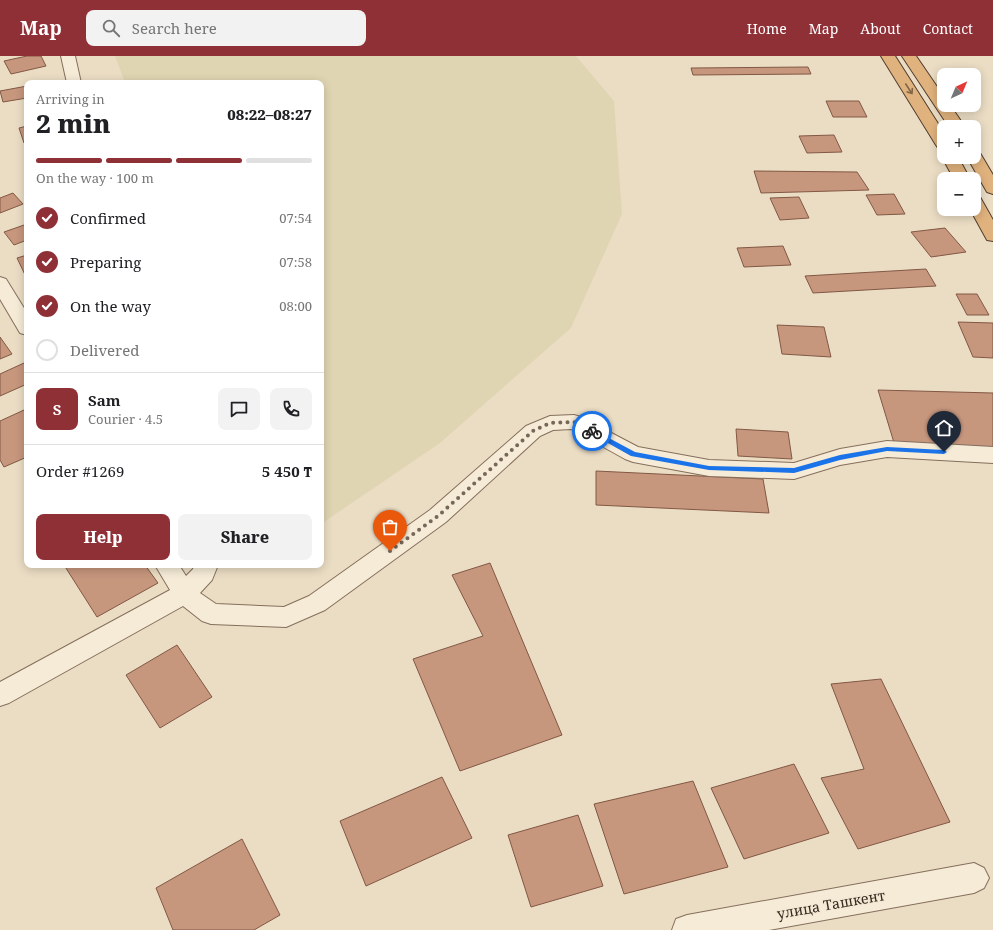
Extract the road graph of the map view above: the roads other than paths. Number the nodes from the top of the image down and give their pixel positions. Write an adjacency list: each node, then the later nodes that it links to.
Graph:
1 (68, 56): 4 (street)
2 (888, 56): 6 (highway, one-way to 6)
3 (909, 56): 5 (highway)
4 (73, 80)
5 (952, 120)
6 (937, 129)
7 (981, 164): 8 (highway)
8 (988, 173): 9 (highway)
9 (993, 189)
10 (981, 213): 11 (highway)
11 (993, 236)
12 (0, 283): 13 (street)
13 (24, 324)
14 (993, 455): 17 (street)
15 (169, 568): 17 (street)
16 (205, 568): 17 (street)
17 (184, 594): 18 (street)
18 (0, 695)
19 (974, 878): 20 (street, улица Ташкент)
20 (687, 930)

